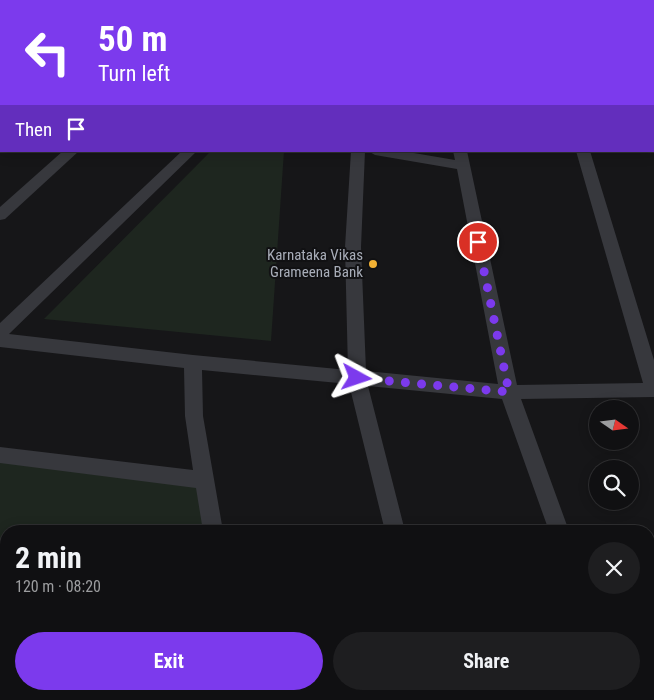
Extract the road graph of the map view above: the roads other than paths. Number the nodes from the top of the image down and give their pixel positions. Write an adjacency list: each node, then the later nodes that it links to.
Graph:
1 (71, 152): 7 (street)
2 (189, 152): 8 (street)
3 (358, 152): 11 (street)
4 (386, 152): 6 (street)
5 (583, 152): 12 (street)
6 (461, 159): 13 (street)
7 (0, 215)
8 (0, 333)
9 (0, 340): 10 (street)
10 (193, 362): 11 (street); 15 (street)
11 (357, 378): 13 (street); 17 (street)
12 (654, 390): 13 (street)
13 (509, 392): 18 (street)
14 (0, 455): 15 (street)
15 (204, 480): 16 (street)
16 (212, 525)
17 (394, 525)
18 (557, 525)

